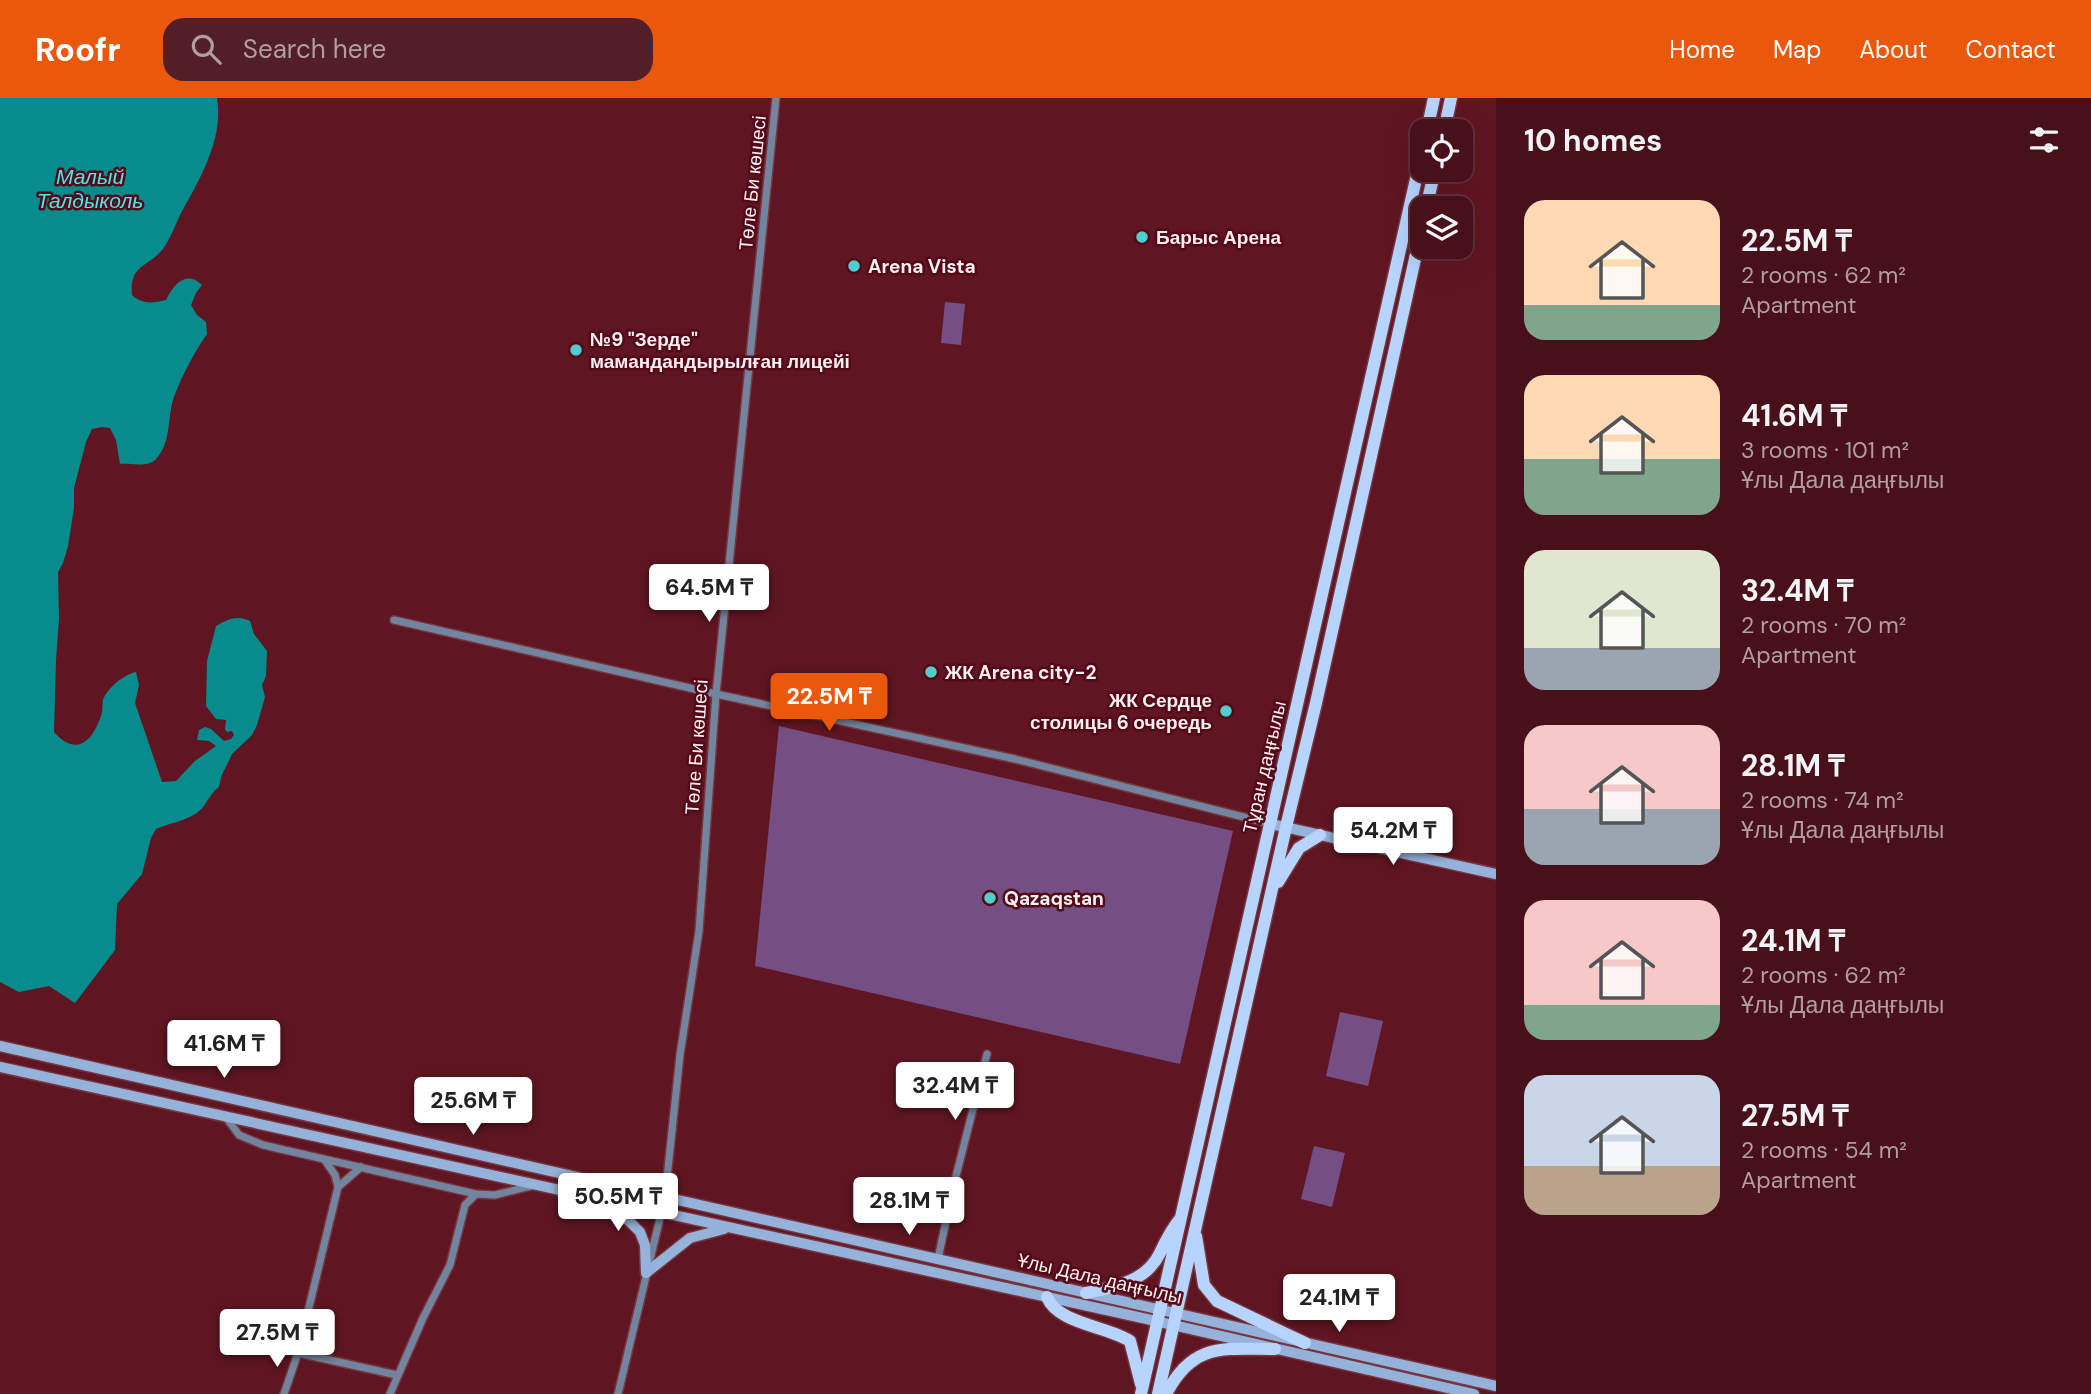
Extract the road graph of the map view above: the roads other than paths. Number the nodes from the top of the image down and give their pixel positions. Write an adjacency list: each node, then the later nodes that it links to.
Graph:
1 (776, 98): 9 (street, Төле Би көшесі)
2 (1434, 98): 4 (main road)
3 (1451, 98): 5 (main road)
4 (1430, 119)
5 (1447, 119)
6 (1415, 182): 10 (main road, Тұран даңғылы)
7 (1415, 259): 11 (main road, Тұран даңғылы)
8 (394, 620): 9 (street)
9 (716, 694): 10 (street); 28 (street, Төле Би көшесі)
10 (1270, 824): 11 (street); 31 (main road, Тұран даңғылы)
11 (1286, 827): 12 (street); 14 (main road, Тұран даңғылы)
12 (1321, 835): 13 (street); 14 (main road)
13 (1496, 874)
14 (1273, 887): 33 (main road, Тұран даңғылы)
15 (0, 1046): 18 (street, Ұлы Дала даңғылы)
16 (987, 1054): 34 (street)
17 (0, 1067): 20 (street, Ұлы Дала даңғылы)
18 (133, 1076): 19 (street, Ұлы Дала даңғылы); 20 (street)
19 (174, 1085): 21 (street); 28 (street, Ұлы Дала даңғылы)
20 (130, 1096): 21 (street, Ұлы Дала даңғылы)
21 (169, 1104): 22 (street, Ұлы Дала даңғылы)
22 (225, 1116): 23 (street); 25 (street, Ұлы Дала даңғылы)
23 (323, 1159): 24 (street); 26 (street)
24 (361, 1167): 26 (street); 27 (street)
25 (535, 1185): 27 (street); 29 (street, Ұлы Дала даңғылы)
26 (338, 1187): 42 (street)
27 (476, 1194): 43 (street)
28 (665, 1197): 30 (street, Төле Би көшесі); 34 (street, Ұлы Дала даңғылы)
29 (592, 1198): 30 (street, Ұлы Дала даңғылы); 35 (street)
30 (661, 1212): 32 (street, Ұлы Дала даңғылы); 35 (street, Төле Би көшесі)
31 (1182, 1216): 36 (main road); 38 (main road, Тұран даңғылы)
32 (729, 1227): 35 (street); 37 (street, Ұлы Дала даңғылы)
33 (1195, 1227): 39 (main road, Тұран даңғылы); 40 (main road)
34 (938, 1259): 36 (street, Ұлы Дала даңғылы)
35 (646, 1273): 48 (street, Төле Би көшесі)
36 (1086, 1293): 38 (street, Ұлы Дала даңғылы)
37 (1047, 1297): 38 (street, Ұлы Дала даңғылы); 45 (main road)
38 (1160, 1316): 39 (street, Ұлы Дала даңғылы); 45 (main road, Тұран даңғылы)
39 (1174, 1320): 40 (street, Ұлы Дала даңғылы); 41 (street, Ұлы Дала даңғылы); 49 (main road, Тұран даңғылы)
40 (1305, 1343): 44 (street, Ұлы Дала даңғылы)
41 (1275, 1349): 50 (main road); 51 (street, Ұлы Дала даңғылы)
42 (298, 1353): 43 (street); 46 (street)
43 (397, 1375): 47 (street)
44 (1496, 1386)
45 (1141, 1391)
46 (284, 1394)
47 (390, 1394)
48 (618, 1394)
49 (1158, 1394)
50 (1166, 1394)
51 (1474, 1394)

